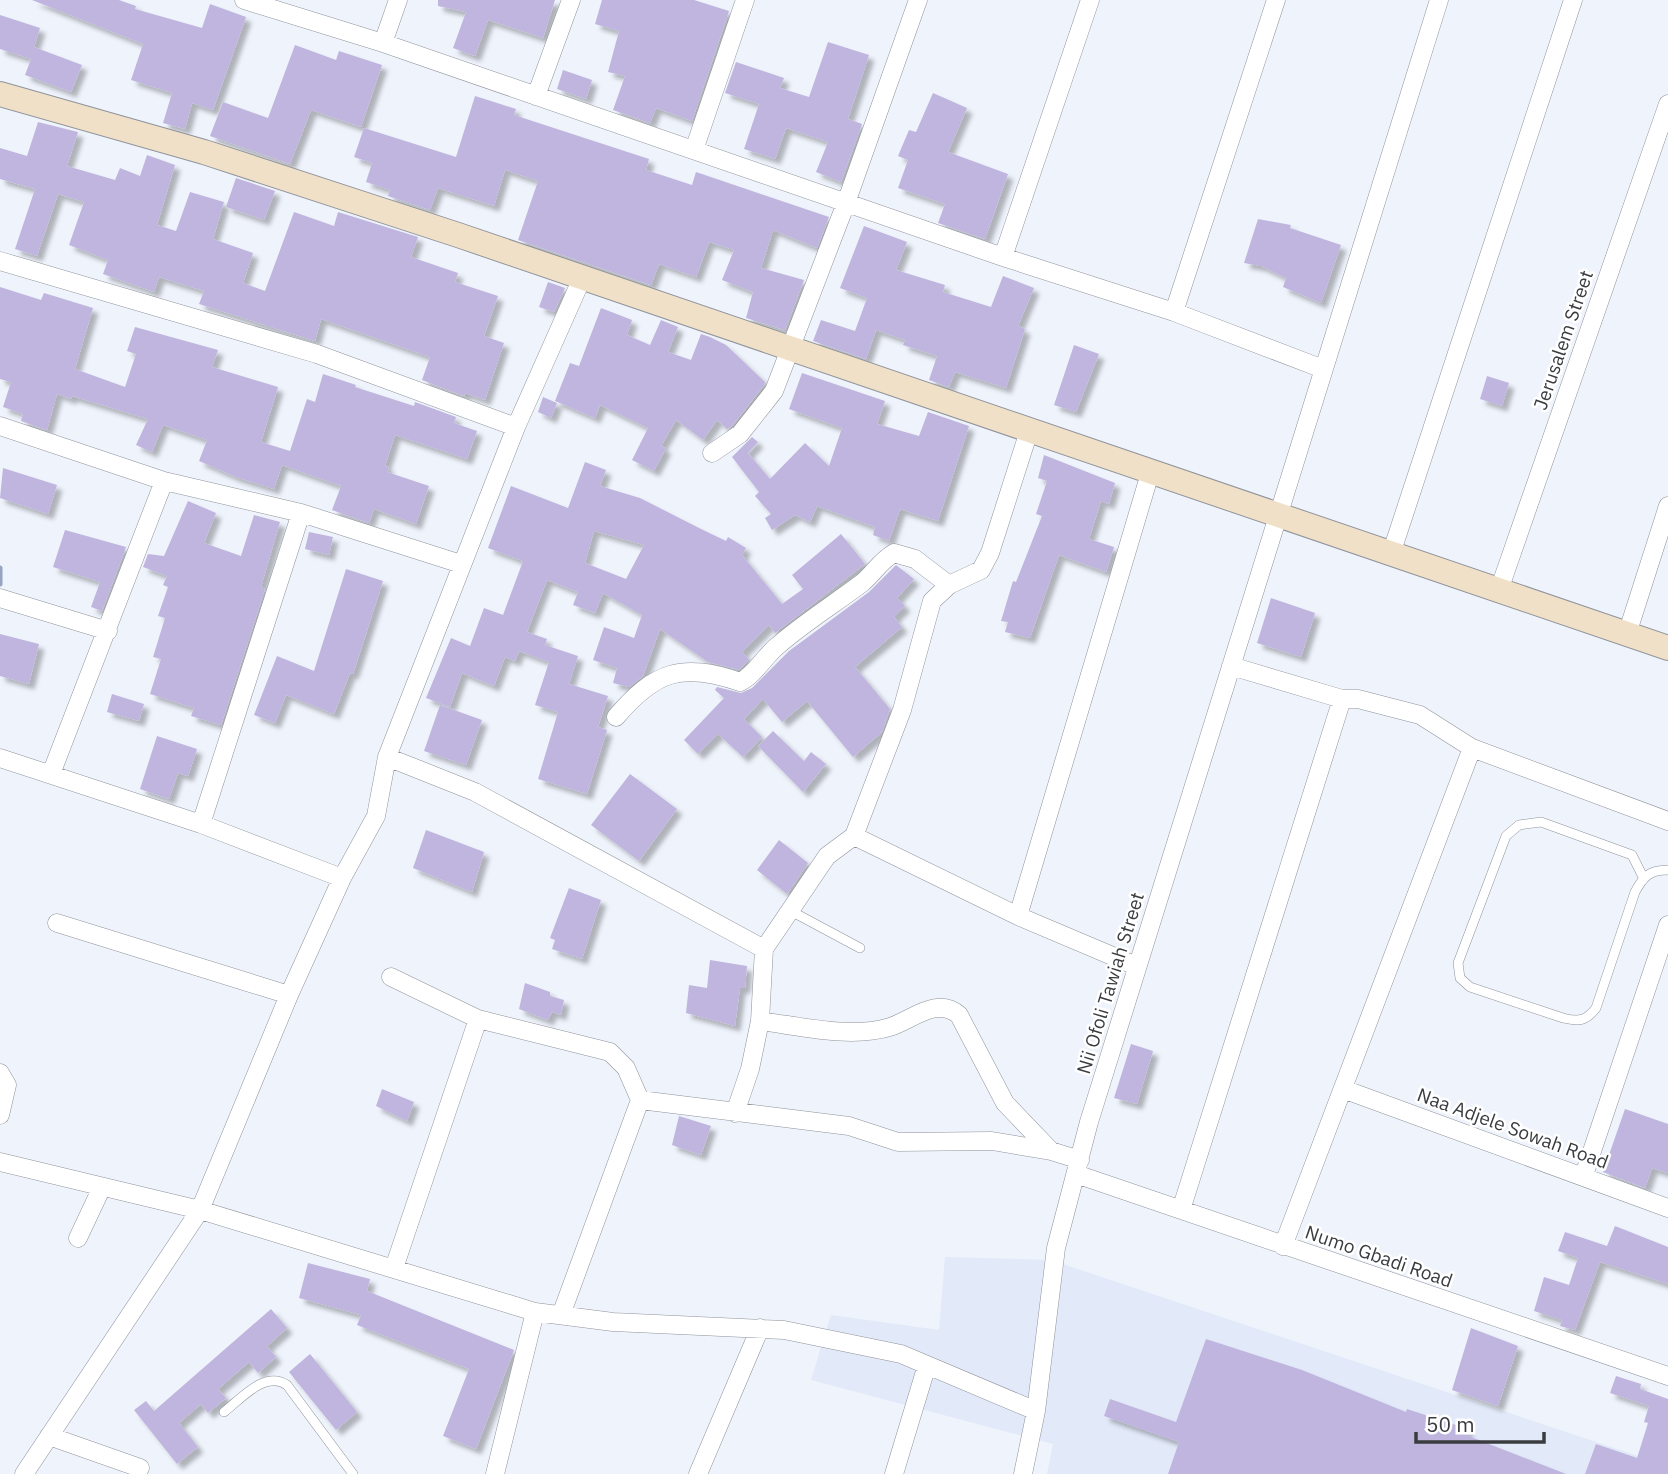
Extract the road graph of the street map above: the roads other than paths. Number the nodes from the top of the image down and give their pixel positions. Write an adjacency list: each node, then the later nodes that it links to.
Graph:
1 (244, 0): 10 (street)
2 (398, 0): 10 (street)
3 (571, 0): 12 (street)
4 (745, 0): 15 (street)
5 (918, 0): 16 (street)
6 (1090, 0): 17 (street)
7 (1276, 0): 20 (street)
8 (1439, 0): 22 (street, Nii Ofoli Tawiah Street)
9 (1573, 0): 32 (street)
10 (383, 43): 12 (street)
11 (0, 94): 19 (street)
12 (536, 96): 15 (street)
13 (1668, 104): 14 (street, Jerusalem Street)
14 (1660, 149): 35 (street, Jerusalem Street)
15 (694, 150): 16 (street)
16 (846, 203): 17 (street); 21 (street)
17 (1003, 257): 20 (street)
18 (0, 261): 24 (street)
19 (583, 276): 21 (street); 24 (street)
20 (1174, 312): 22 (street)
21 (791, 350): 25 (street); 26 (street)
22 (1323, 369): 31 (street, Nii Ofoli Tawiah Street)
23 (0, 426): 28 (street)
24 (516, 427): 33 (street)
25 (1029, 431): 27 (street); 34 (street)
26 (712, 453)
27 (1151, 470): 31 (street); 54 (street)
28 (164, 481): 30 (street); 37 (street)
29 (1668, 506): 38 (street)
30 (301, 513): 33 (street); 48 (street)
31 (1277, 514): 32 (street); 40 (street, Nii Ofoli Tawiah Street)
32 (1391, 554): 35 (street)
33 (461, 564): 44 (street)
34 (949, 585): 42 (street); 49 (street)
35 (1499, 590): 38 (street)
36 (3, 599): 37 (street)
37 (108, 631): 46 (street)
38 (1627, 634): 39 (street)
39 (1668, 648)
40 (1231, 666): 41 (street); 59 (street, Nii Ofoli Tawiah Street)
41 (1342, 699): 43 (street); 76 (street)
42 (617, 717)
43 (1472, 748): 47 (street); 65 (street)
44 (387, 757): 52 (street); 58 (street)
45 (0, 758): 46 (street)
46 (51, 774): 48 (street)
47 (1668, 821)
48 (201, 824): 52 (street)
49 (854, 836): 53 (street); 54 (street)
50 (1668, 870): 51 (lane)
51 (1643, 877): 51 (lane)
52 (342, 878): 61 (street)
53 (789, 910): 57 (lane); 58 (street)
54 (1018, 916): 59 (street)
55 (57, 923): 61 (street)
56 (1668, 925): 72 (street)
57 (860, 948)
58 (764, 949): 63 (street)
59 (1136, 966): 71 (street, Nii Ofoli Tawiah Street)
60 (391, 977): 62 (street)
61 (289, 995): 75 (street)
62 (478, 1018): 66 (street); 79 (street)
63 (760, 1021): 67 (street); 69 (street)
64 (0, 1073): 68 (street)
65 (1343, 1088): 72 (street, Naa Adjele Sowah Road); 78 (street)
66 (640, 1100): 67 (street, Numo Gbadi Road); 81 (street)
67 (735, 1113): 69 (street, Numo Gbadi Road)
68 (0, 1115)
69 (1051, 1151): 71 (street, Numo Gbadi Road)
70 (0, 1162): 73 (street)
71 (1078, 1167): 76 (street, Numo Gbadi Road); 85 (street, Nii Ofoli Tawiah Street)
72 (1584, 1175): 74 (street, Naa Adjele Sowah Road)
73 (102, 1186): 75 (street); 77 (street)
74 (1668, 1208)
75 (200, 1210): 79 (street); 87 (street)
76 (1181, 1210): 78 (street, Numo Gbadi Road)
77 (78, 1238)
78 (1283, 1246): 84 (street, Numo Gbadi Road)
79 (394, 1268): 80 (street)
80 (535, 1312): 81 (street); 91 (street)
81 (561, 1315): 82 (street)
82 (760, 1328): 83 (street); 92 (street)
83 (927, 1365): 85 (street); 93 (street)
84 (1668, 1376)
85 (1036, 1411): 94 (street, Nii Ofoli Tawiah Street)
86 (224, 1412): 90 (lane)
87 (49, 1436): 88 (street); 89 (street)
88 (140, 1468)
89 (24, 1474)
90 (353, 1474)
91 (495, 1474)
92 (698, 1474)
93 (894, 1474)
94 (1023, 1474)

